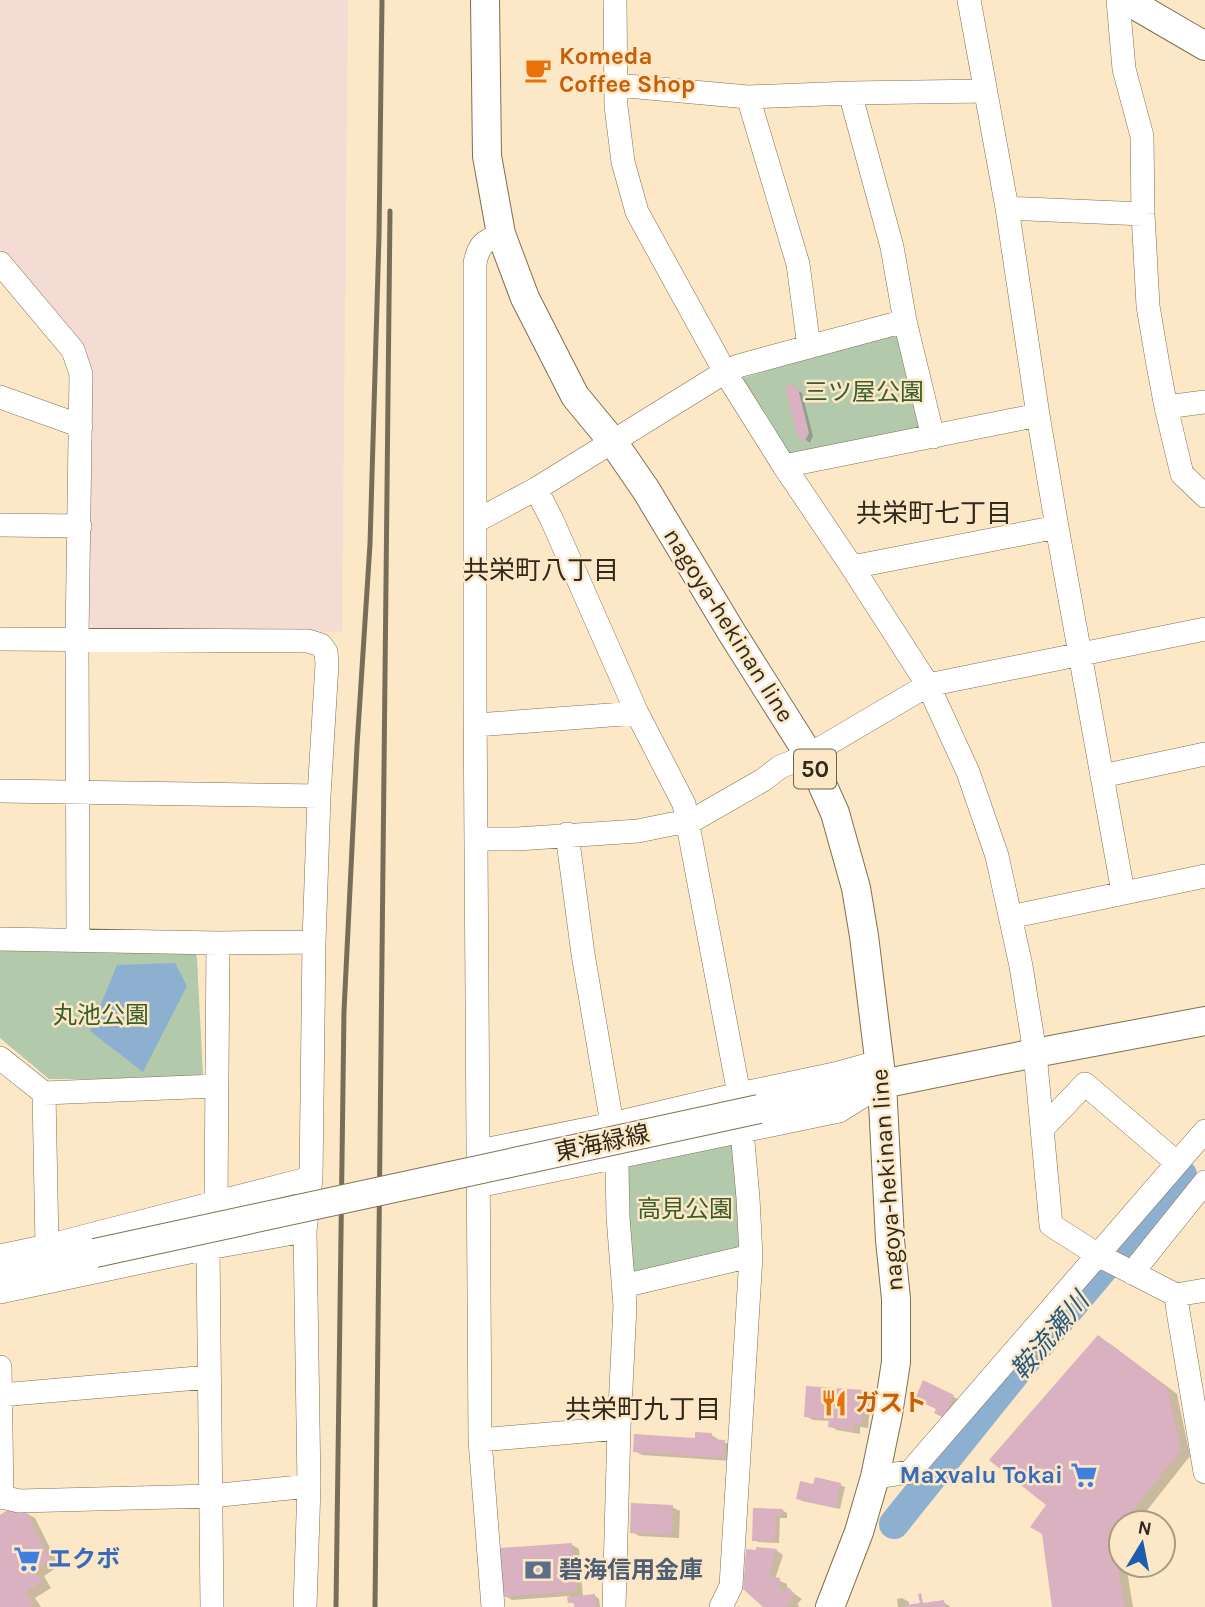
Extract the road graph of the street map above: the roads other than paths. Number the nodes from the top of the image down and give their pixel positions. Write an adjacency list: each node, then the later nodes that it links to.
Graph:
1 (485, 0): 13 (main road, nagoya-hekinan line / 50)
2 (615, 0): 7 (street)
3 (969, 0): 8 (street)
4 (1118, 0): 12 (street)
5 (1126, 0): 6 (main road)
6 (1205, 46)
7 (616, 85): 10 (street); 17 (street)
8 (985, 91): 9 (street); 11 (street)
9 (850, 93): 10 (street); 15 (street)
10 (748, 97): 16 (street)
11 (1007, 208): 12 (street); 21 (street)
12 (1143, 214): 20 (street)
13 (501, 233): 24 (main road, nagoya-hekinan line / 50); 28 (street)
14 (0, 263): 22 (street)
15 (905, 321): 16 (street); 23 (street)
16 (809, 347): 17 (street)
17 (725, 372): 24 (street); 25 (street)
18 (0, 397): 22 (street)
19 (1205, 401): 20 (street)
20 (1166, 407): 27 (street)
21 (1038, 415): 23 (street); 31 (street)
22 (81, 426): 30 (street)
23 (933, 437): 25 (street)
24 (613, 442): 26 (street); 41 (main road, nagoya-hekinan line / 50)
25 (784, 466): 32 (street)
26 (536, 489): 28 (street); 38 (street)
27 (1205, 496)
28 (476, 521): 39 (street)
29 (0, 525): 30 (street)
30 (80, 526): 35 (street)
31 (1056, 527): 32 (street); 36 (street)
32 (852, 567): 37 (street)
33 (1205, 629): 36 (street)
34 (0, 639): 35 (street)
35 (77, 639): 44 (street); 45 (street)
36 (1080, 653): 37 (street); 42 (street)
37 (928, 685): 41 (street); 51 (street)
38 (637, 713): 39 (street); 46 (street)
39 (476, 725): 48 (street)
40 (1205, 754): 42 (street)
41 (809, 755): 46 (street); 59 (main road, nagoya-hekinan line / 50)
42 (1102, 776): 50 (street)
43 (0, 791): 44 (street)
44 (78, 793): 45 (street); 53 (street)
45 (319, 796): 54 (street)
46 (688, 823): 47 (street); 62 (street)
47 (567, 834): 48 (street); 63 (street)
48 (477, 839): 67 (street)
49 (1205, 876): 50 (street)
50 (1123, 892): 51 (street)
51 (1010, 917): 57 (street)
52 (0, 939): 53 (street)
53 (78, 940): 55 (street)
54 (314, 942): 55 (street); 70 (street)
55 (218, 943): 60 (street)
56 (1205, 1021): 57 (main road, 東海緑線)
57 (1035, 1053): 59 (main road, 東海緑線); 64 (street)
58 (0, 1058): 61 (street)
59 (880, 1073): 62 (main road, 東海緑線); 66 (street); 93 (main road, nagoya-hekinan line / 50)
60 (216, 1086): 61 (street); 73 (street)
61 (44, 1093): 75 (street)
62 (749, 1101): 63 (street); 81 (main road, 東海緑線, bridge)
63 (612, 1124): 67 (street); 68 (street)
64 (1042, 1129): 69 (street); 79 (street)
65 (1205, 1130): 69 (street)
66 (742, 1131): 68 (street); 78 (street)
67 (479, 1151): 72 (street)
68 (615, 1158): 72 (street); 82 (street)
69 (1176, 1162): 79 (street)
70 (311, 1178): 73 (street); 74 (street)
71 (1205, 1182): 80 (street)
72 (478, 1186): 91 (street)
73 (216, 1202): 75 (street)
74 (305, 1231): 76 (street); 94 (street)
75 (47, 1246): 77 (street)
76 (208, 1248): 84 (street); 87 (street)
77 (0, 1256)
78 (751, 1256): 82 (street); 101 (street)
79 (1100, 1256): 80 (street); 93 (street)
80 (1129, 1271): 85 (street)
81 (0, 1273)
82 (623, 1286): 90 (street)
83 (1205, 1290): 85 (street)
84 (0, 1292)
85 (1177, 1295): 89 (street)
86 (0, 1367): 88 (street)
87 (209, 1377): 88 (street); 95 (street)
88 (1, 1395): 96 (street)
89 (1200, 1413): 92 (street)
90 (619, 1428): 91 (street); 100 (street)
91 (480, 1440): 99 (street)
92 (1205, 1472)
93 (875, 1477): 102 (main road, nagoya-hekinan line / 50)
94 (309, 1486): 95 (street); 98 (street)
95 (211, 1496): 96 (street); 97 (street)
96 (1, 1498)
97 (212, 1607)
98 (305, 1607)
99 (494, 1607)
100 (614, 1607)
101 (721, 1607)
102 (830, 1607)

